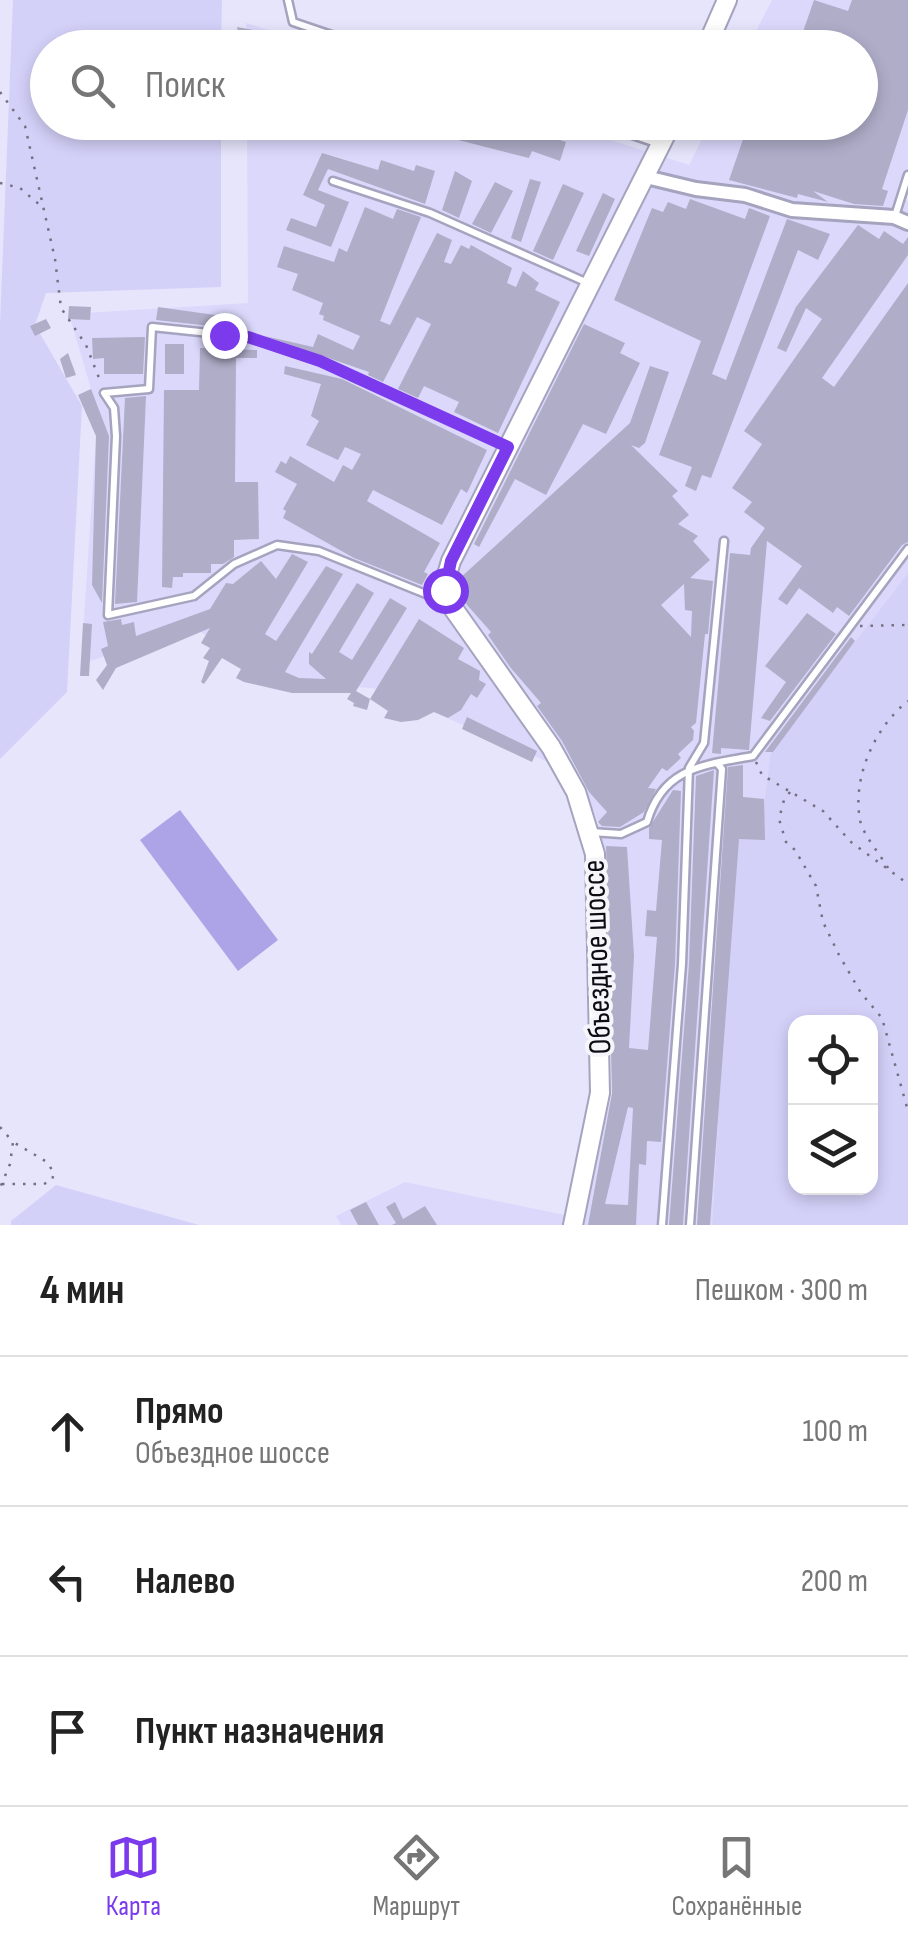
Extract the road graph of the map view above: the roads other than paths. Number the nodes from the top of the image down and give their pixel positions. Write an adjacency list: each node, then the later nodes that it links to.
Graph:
1 (288, 0): 3 (lane)
2 (727, 0): 4 (street)
3 (317, 30)
4 (714, 30)
5 (647, 140): 7 (lane)
6 (664, 140): 7 (street)
7 (662, 145): 9 (street)
8 (908, 175): 11 (lane)
9 (646, 177): 11 (street); 12 (street)
10 (333, 181): 12 (lane)
11 (901, 220)
12 (591, 285): 13 (street)
13 (508, 447): 16 (street); 16 (lane)
14 (724, 541): 18 (lane)
15 (908, 549): 17 (lane)
16 (449, 603): 19 (street, Объездное шоссе)
17 (717, 763): 18 (lane); 22 (lane)
18 (689, 768): 19 (lane); 21 (lane)
19 (590, 832): 20 (street, Объездное шоссе)
20 (573, 1225)
21 (662, 1225)
22 (690, 1225)

